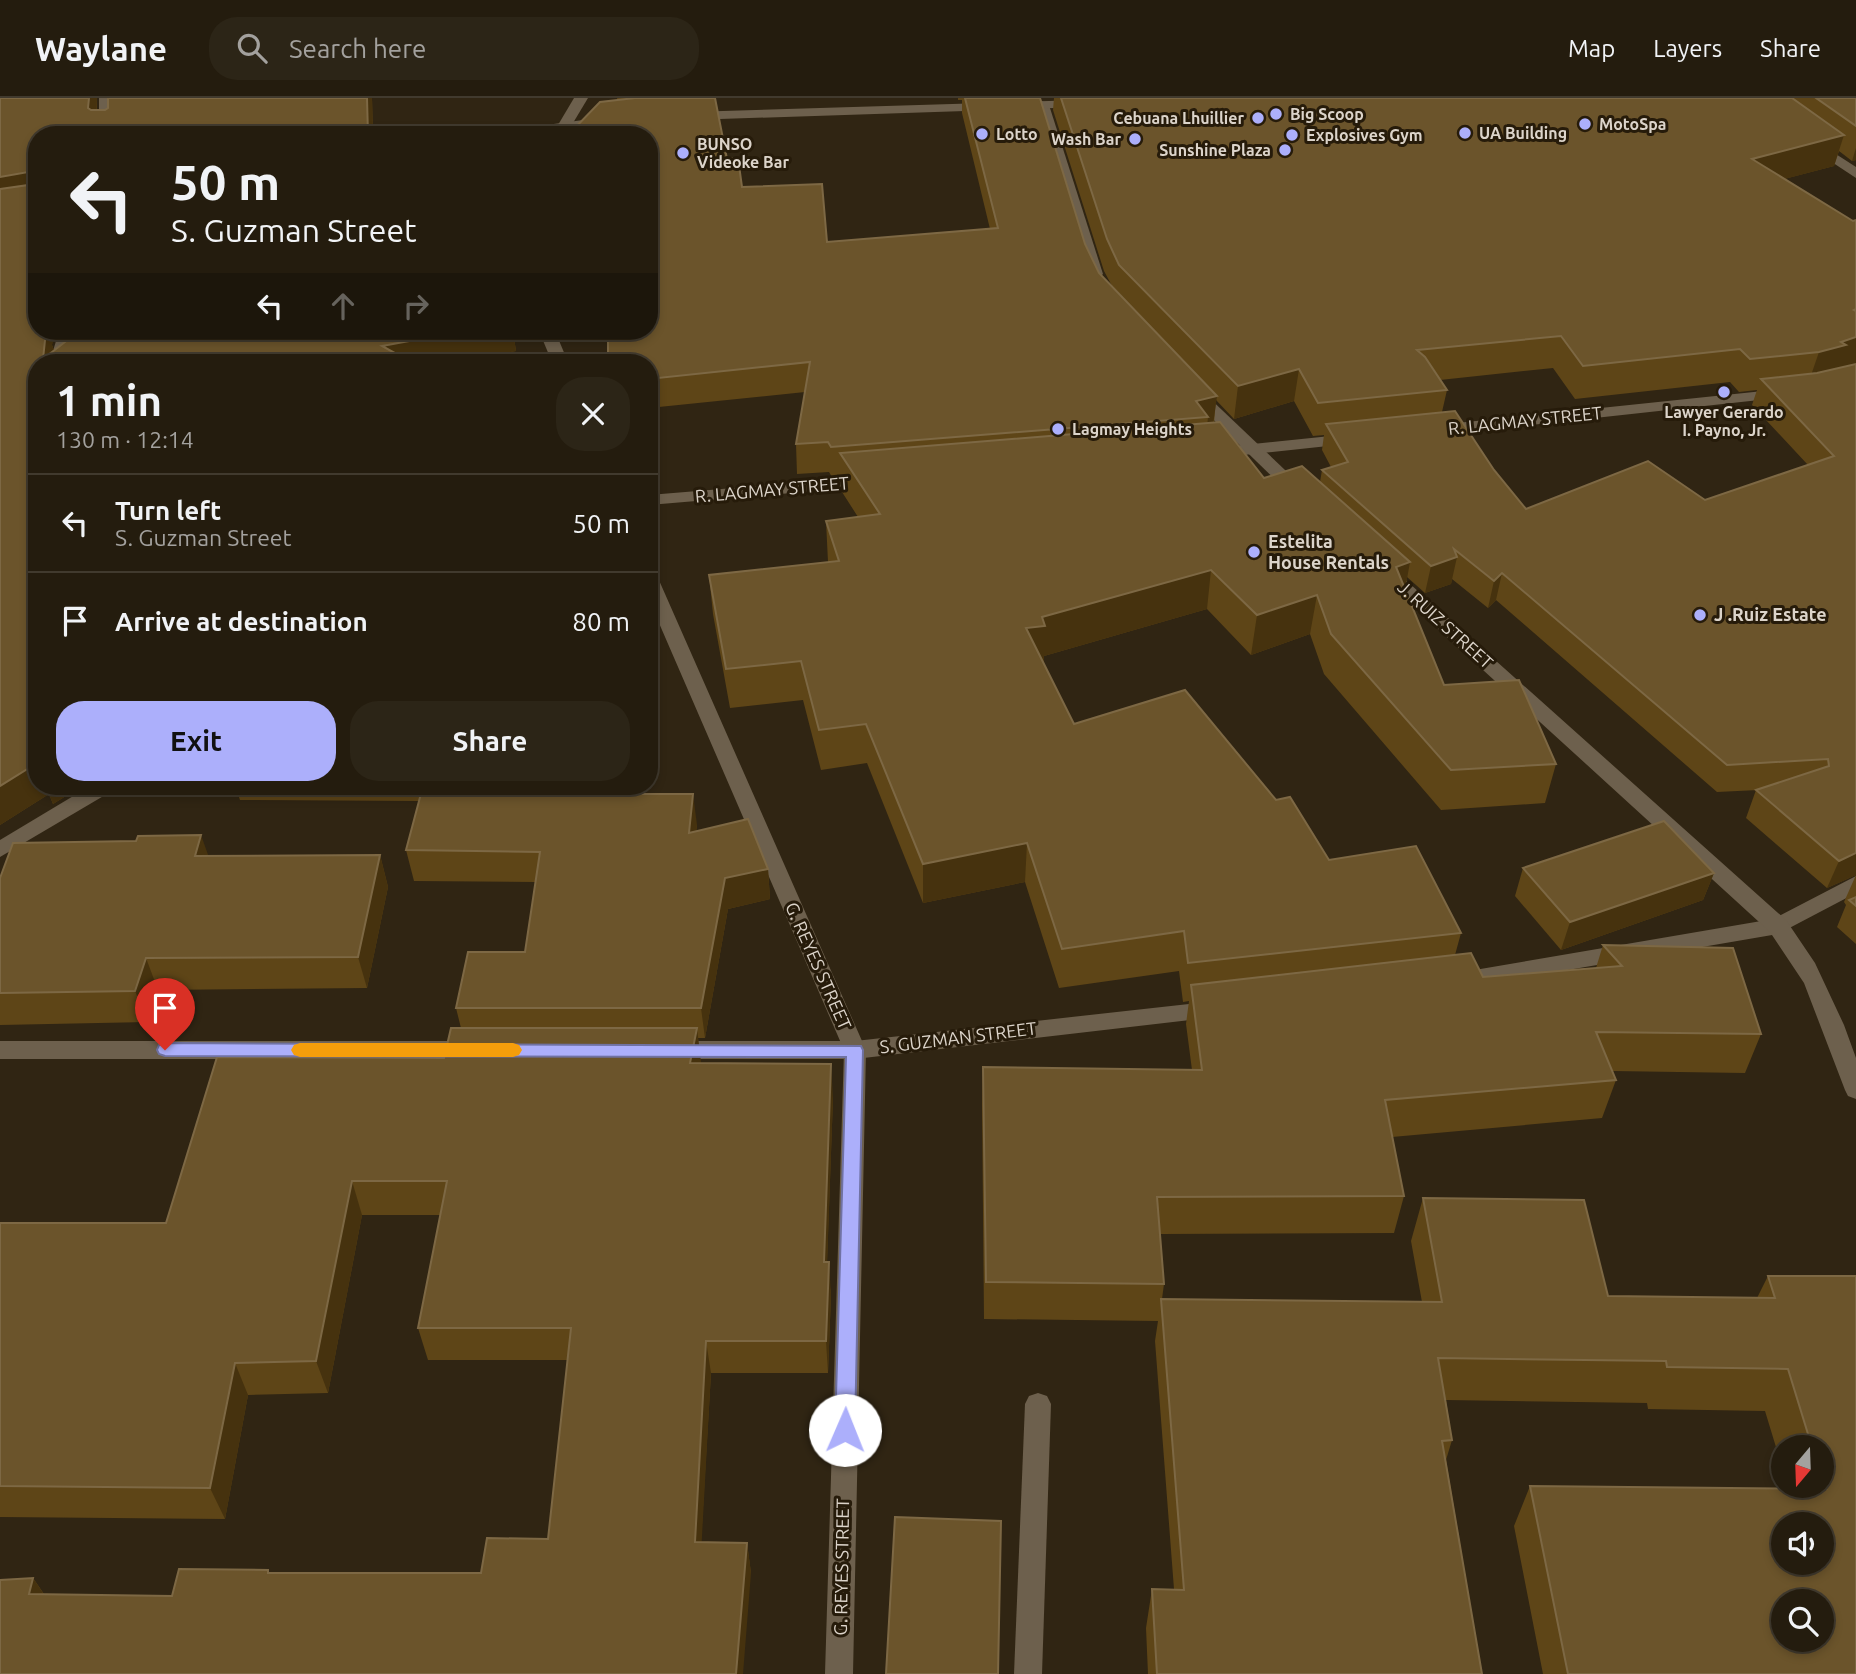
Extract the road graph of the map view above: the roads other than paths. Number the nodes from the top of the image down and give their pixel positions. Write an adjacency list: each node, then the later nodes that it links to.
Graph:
1 (106, 98): 7 (street)
2 (581, 98): 8 (street)
3 (1097, 103): 4 (street)
4 (1042, 105): 5 (street); 12 (street)
5 (680, 116)
6 (615, 120): 9 (street)
7 (106, 126)
8 (563, 126)
9 (582, 126)
10 (1803, 136): 11 (street)
11 (1856, 174)
12 (1104, 291)
13 (64, 340): 14 (street)
14 (68, 354)
15 (1181, 378): 19 (street)
16 (1794, 393): 17 (street, R. LAGMAY STREET)
17 (1418, 432)
18 (1363, 438): 19 (street)
19 (1251, 450): 20 (street); 23 (street)
20 (1201, 454)
21 (884, 480): 22 (street, R. LAGMAY STREET)
22 (658, 499)
23 (1315, 507)
24 (1367, 554): 29 (street, J. RUIZ STREET)
25 (658, 600): 35 (street, G. REYES STREET)
26 (89, 795): 27 (street)
27 (0, 850)
28 (1856, 884): 29 (street)
29 (1778, 926): 30 (street); 36 (street, J. RUIZ STREET)
30 (1434, 984)
31 (1241, 1006): 35 (street, S. GUZMAN STREET)
32 (0, 1050): 33 (street)
33 (496, 1050)
34 (648, 1050): 35 (street, S. GUZMAN STREET)
35 (855, 1050): 38 (street, G. REYES STREET)
36 (1856, 1090)
37 (1038, 1404): 39 (street)
38 (839, 1674)
39 (1028, 1674)

